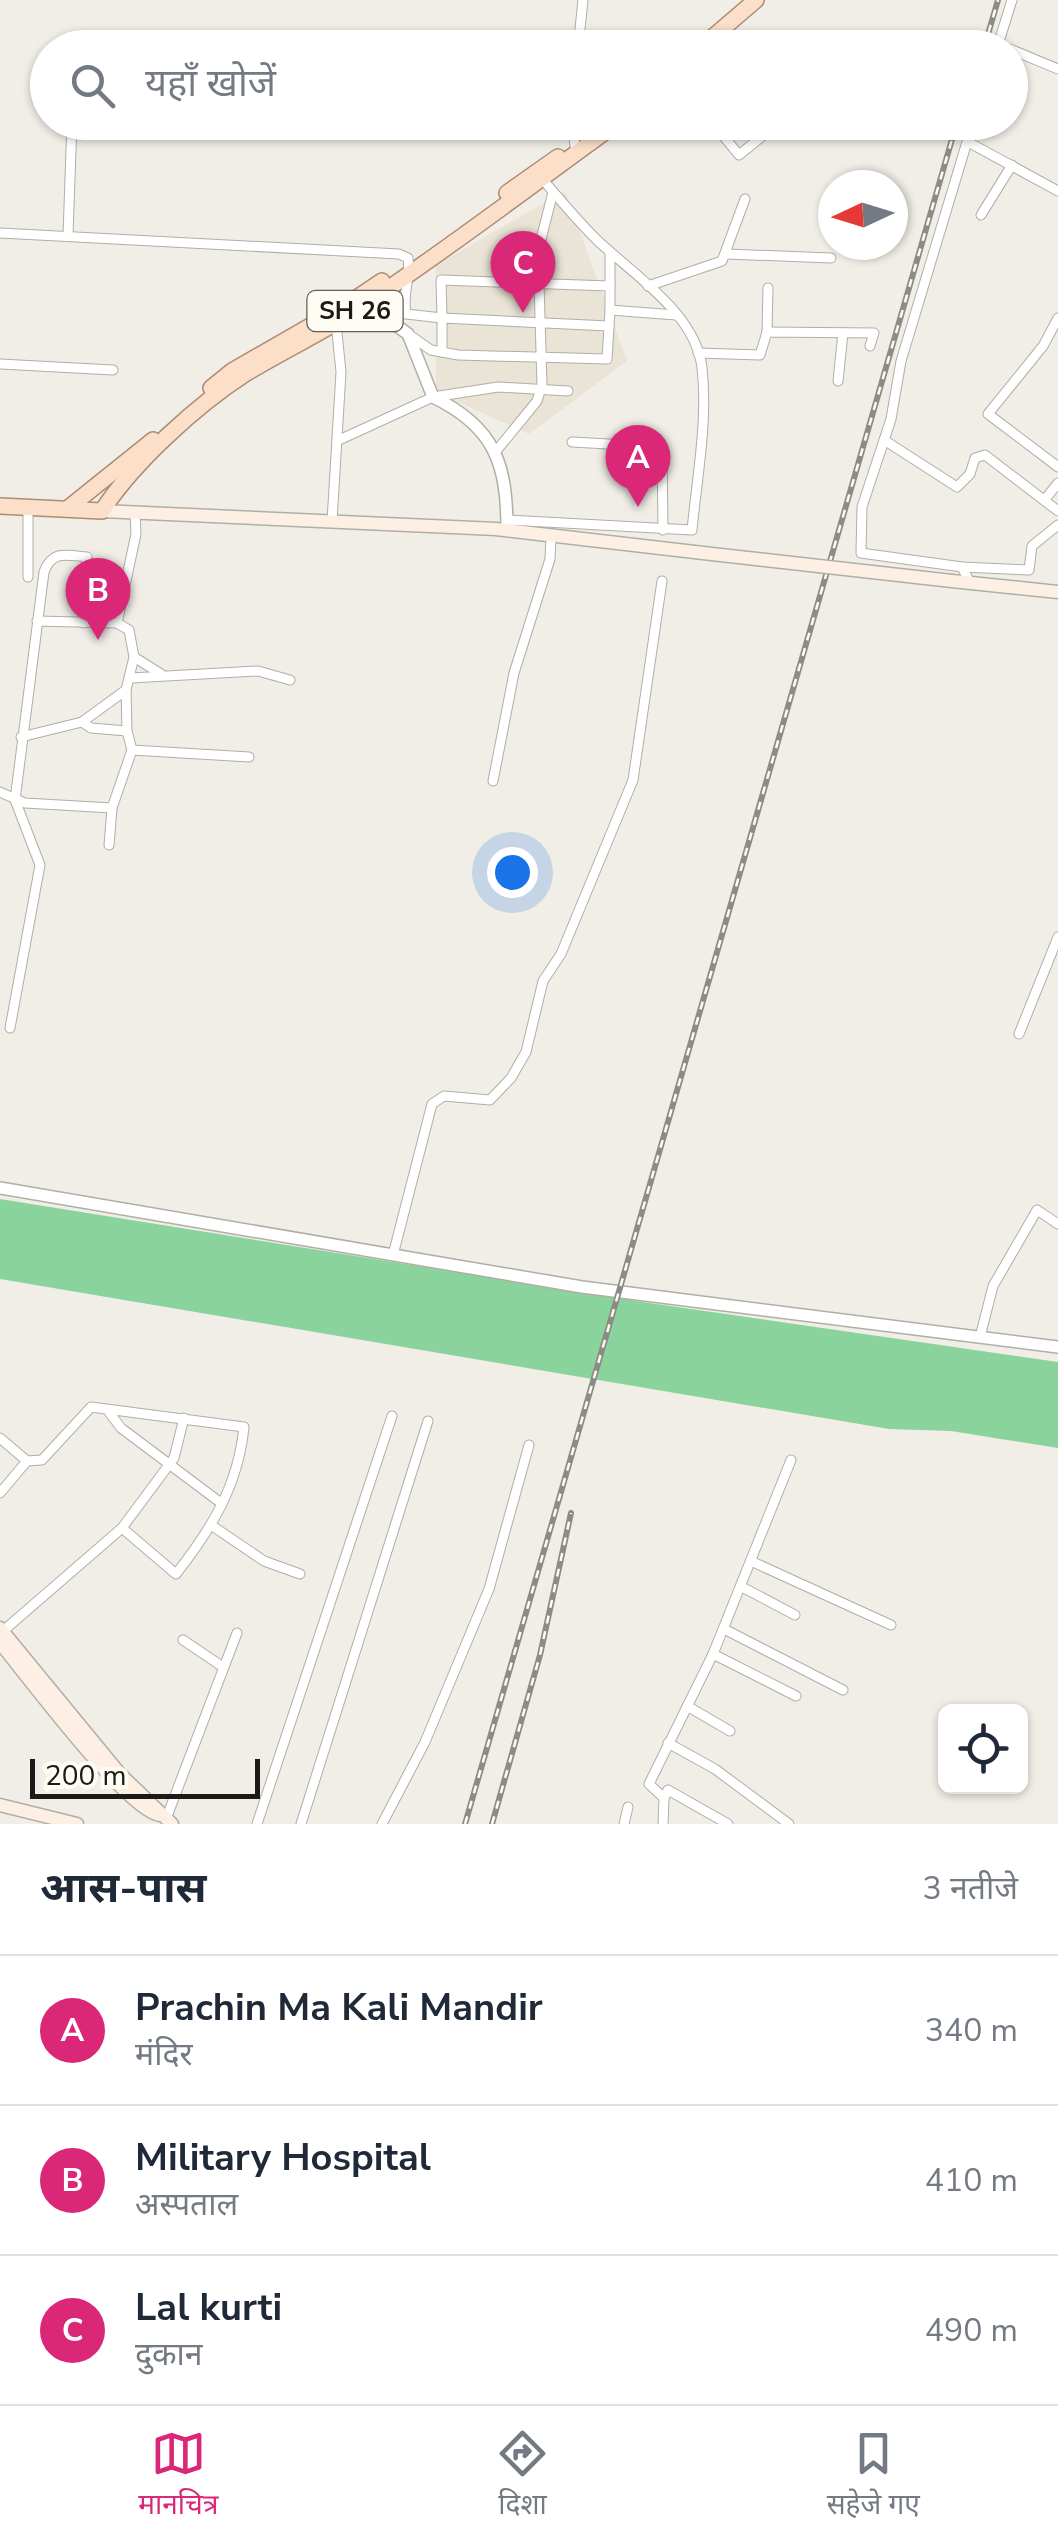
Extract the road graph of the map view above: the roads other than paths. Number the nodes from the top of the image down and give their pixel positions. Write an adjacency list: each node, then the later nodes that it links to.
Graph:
1 (583, 0): 5 (street)
2 (756, 0): 6 (main road)
3 (770, 0): 7 (main road)
4 (1012, 0): 8 (street)
5 (580, 30)
6 (721, 30)
7 (735, 30)
8 (1006, 30)
9 (1028, 57): 10 (street)
10 (1058, 68)
11 (71, 140): 25 (street)
12 (575, 140): 18 (street)
13 (586, 140): 18 (main road)
14 (590, 140): 18 (main road, SH 26)
15 (727, 140): 16 (street)
16 (757, 140)
17 (968, 142): 19 (street); 58 (street)
18 (576, 149): 20 (main road, SH 26); 29 (main road)
19 (1012, 165): 21 (street); 23 (street)
20 (549, 186): 26 (street); 29 (main road, SH 26); 30 (street)
21 (1057, 188)
22 (745, 199): 27 (street)
23 (982, 215)
24 (0, 233): 25 (street)
25 (68, 235): 29 (street)
26 (610, 252): 31 (street); 32 (street)
27 (727, 254): 28 (street); 32 (street)
28 (818, 258)
29 (410, 266): 34 (main road, SH 26); 35 (street); 66 (main road)
30 (537, 286): 31 (street); 38 (street); 42 (street)
31 (610, 286): 36 (street)
32 (648, 286): 37 (street)
33 (768, 288): 44 (street)
34 (367, 304): 40 (street); 41 (main road, SH 26)
35 (405, 309): 38 (street); 40 (street)
36 (610, 310): 37 (street); 43 (street)
37 (676, 316): 49 (street)
38 (442, 318): 42 (street); 48 (street)
39 (1058, 318): 61 (street)
40 (394, 321): 46 (street)
41 (336, 323): 57 (street); 67 (main road, SH 26)
42 (538, 323): 43 (street); 50 (street)
43 (609, 326): 50 (street)
44 (767, 332): 45 (street); 49 (street)
45 (843, 333): 47 (street); 53 (street)
46 (408, 334): 48 (street); 56 (street)
47 (870, 346)
48 (442, 352): 50 (street)
49 (698, 353): 73 (street)
50 (540, 356): 55 (street)
51 (0, 364): 52 (street)
52 (112, 370)
53 (838, 381)
54 (568, 391): 55 (street)
55 (540, 392): 56 (street); 60 (street)
56 (433, 397): 57 (street); 60 (street)
57 (339, 440): 70 (street)
58 (884, 440): 63 (street); 75 (street)
59 (572, 442): 73 (street)
60 (496, 450): 71 (street)
61 (1058, 468)
62 (1058, 482): 63 (street)
63 (1046, 498): 68 (street)
64 (0, 506): 65 (main road)
65 (28, 508): 66 (main road); 76 (street)
66 (67, 509): 67 (main road)
67 (102, 511): 69 (main road)
68 (1058, 511)
69 (135, 512): 70 (main road); 82 (street)
70 (332, 521): 71 (main road)
71 (507, 525): 73 (street); 74 (main road)
72 (1058, 525): 75 (street)
73 (663, 530)
74 (551, 536): 78 (main road, bridge); 93 (street)
75 (962, 567): 78 (street)
76 (28, 577)
77 (662, 581): 103 (street)
78 (970, 583): 79 (main road)
79 (1058, 592)
80 (37, 621): 81 (street); 81 (street); 90 (street)
81 (84, 623): 82 (street)
82 (117, 623): 83 (street)
83 (134, 658): 84 (street); 85 (street)
84 (161, 674): 85 (street); 86 (street)
85 (130, 678): 87 (street)
86 (290, 680)
87 (126, 690): 88 (street); 89 (street)
88 (82, 722): 89 (street); 90 (street)
89 (127, 731): 91 (street)
90 (21, 737): 95 (street)
91 (132, 750): 92 (street); 96 (street)
92 (249, 757)
93 (493, 781)
94 (0, 792): 95 (street)
95 (15, 800): 96 (street); 99 (street)
96 (112, 808): 97 (street)
97 (109, 845)
98 (1058, 937): 100 (street)
99 (10, 1028)
100 (1019, 1034)
101 (0, 1188): 103 (street)
102 (1058, 1224): 104 (street)
103 (393, 1255): 104 (street)
104 (980, 1337): 105 (street)
105 (1058, 1347)
106 (110, 1412): 108 (street); 113 (street); 114 (street)
107 (392, 1416): 143 (street)
108 (184, 1418): 114 (street); 116 (street)
109 (428, 1422): 144 (street)
110 (0, 1438): 113 (street)
111 (529, 1445): 145 (street)
112 (791, 1460): 119 (street)
113 (27, 1461): 115 (street)
114 (170, 1465): 116 (street); 118 (street)
115 (0, 1494)
116 (221, 1503): 117 (street)
117 (214, 1526): 118 (street); 120 (street)
118 (122, 1528): 126 (street)
119 (753, 1562): 121 (street); 123 (street)
120 (300, 1574)
121 (742, 1587): 122 (street); 124 (street)
122 (795, 1615)
123 (891, 1625)
124 (724, 1628): 128 (street); 130 (street)
125 (238, 1633): 129 (street)
126 (1, 1634): 139 (main road)
127 (184, 1640): 129 (street)
128 (714, 1654): 131 (street); 132 (street)
129 (223, 1667): 139 (street)
130 (843, 1690)
131 (796, 1696)
132 (686, 1706): 133 (street); 134 (street)
133 (730, 1731)
134 (668, 1743): 135 (street); 141 (street)
135 (664, 1798): 140 (street); 147 (street)
136 (0, 1805): 138 (main road)
137 (628, 1807): 146 (street)
138 (27, 1818): 142 (main road)
139 (166, 1819)
140 (665, 1823)
141 (785, 1823)
142 (77, 1824)
143 (258, 1824)
144 (301, 1824)
145 (382, 1824)
146 (624, 1824)
147 (728, 1824)

